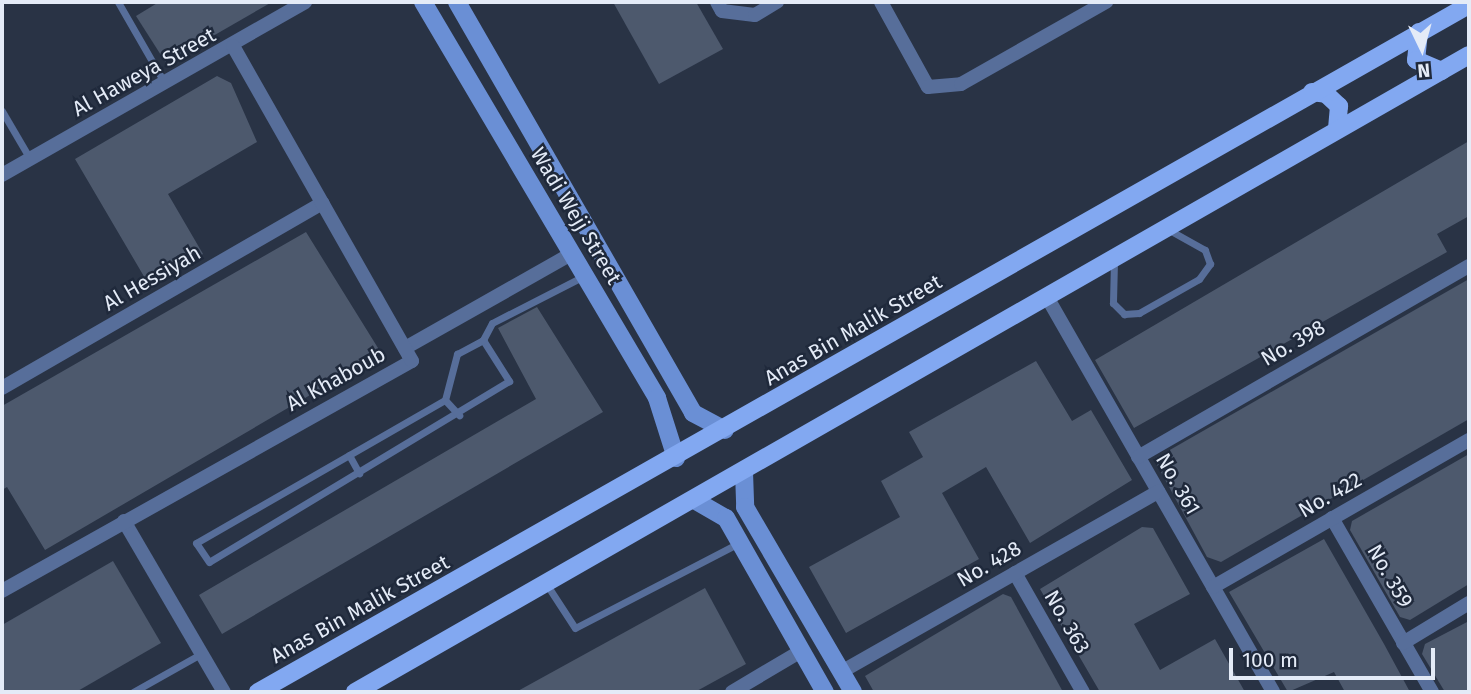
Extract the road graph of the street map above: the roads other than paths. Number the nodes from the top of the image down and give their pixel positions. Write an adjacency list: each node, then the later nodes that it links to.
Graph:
1 (118, 2): 15 (lane)
2 (305, 2): 9 (street, Al Haweya Street)
3 (423, 2): 23 (street, Wadi Wejj Street)
4 (457, 2): 30 (street, Wadi Wejj Street)
5 (777, 2): 10 (street)
6 (881, 2): 7 (street)
7 (1107, 2)
8 (1469, 5): 11 (main road, Anas Bin Malik Street)
9 (286, 6): 12 (street, Al Haweya Street)
10 (719, 6)
11 (1419, 32): 14 (main road); 16 (main road, Anas Bin Malik Street)
12 (233, 46): 15 (street, Al Haweya Street); 21 (street, Al Khaboub)
13 (1469, 55): 14 (main road)
14 (1442, 71): 18 (main road)
15 (165, 83): 19 (street, Al Haweya Street)
16 (1312, 92): 18 (main road); 35 (main road, Anas Bin Malik Street)
17 (2, 111): 19 (lane)
18 (1337, 130): 22 (main road)
19 (30, 160): 20 (street, Al Haweya Street)
20 (2, 176)
21 (323, 203): 29 (street, Al Khaboub); 31 (street, Al Hessiyah)
22 (1169, 230): 24 (main road); 24 (lane)
23 (571, 254): 26 (street, Wadi Wejj Street); 29 (street)
24 (1114, 261): 27 (main road)
25 (1469, 266): 38 (street, No. 398)
26 (585, 275): 28 (lane); 32 (street, Wadi Wejj Street)
27 (1047, 298): 38 (street, No. 361); 40 (main road)
28 (482, 340): 33 (lane); 34 (lane)
29 (405, 348): 45 (street, Al Khaboub)
30 (677, 387): 32 (street); 35 (street, Wadi Wejj Street)
31 (2, 388)
32 (657, 398): 39 (street, Wadi Wejj Street)
33 (445, 400): 34 (lane); 37 (lane)
34 (459, 415): 41 (lane)
35 (725, 430): 39 (main road, Anas Bin Malik Street)
36 (1469, 440): 44 (street, No. 422)
37 (349, 455): 41 (lane); 41 (lane)
38 (1138, 457): 42 (street, No. 361)
39 (676, 458): 59 (main road, Anas Bin Malik Street)
40 (744, 472): 43 (main road); 46 (street)
41 (359, 473)
42 (1158, 492): 48 (street, No. 428); 50 (street, No. 361)
43 (696, 501): 47 (street); 49 (main road)
44 (1332, 518): 50 (street, No. 422); 53 (street, No. 359)
45 (124, 521): 51 (street, Al Khaboub); 55 (street)
46 (765, 542): 47 (street); 56 (street)
47 (744, 547): 49 (lane); 54 (street)
48 (1014, 573): 56 (street, No. 428); 64 (street, No. 363)
49 (546, 584): 60 (main road)
50 (1213, 587): 65 (street, No. 361)
51 (2, 591)
52 (1469, 603): 53 (street)
53 (1404, 643): 66 (street, No. 359)
54 (801, 651): 61 (street); 62 (street)
55 (199, 655): 57 (lane); 58 (street)
56 (841, 672): 63 (street)
57 (133, 692)
58 (224, 692)
59 (258, 692)
60 (355, 692)
61 (732, 692)
62 (825, 692)
63 (853, 692)
64 (1083, 692)
65 (1273, 692)
66 (1432, 692)

